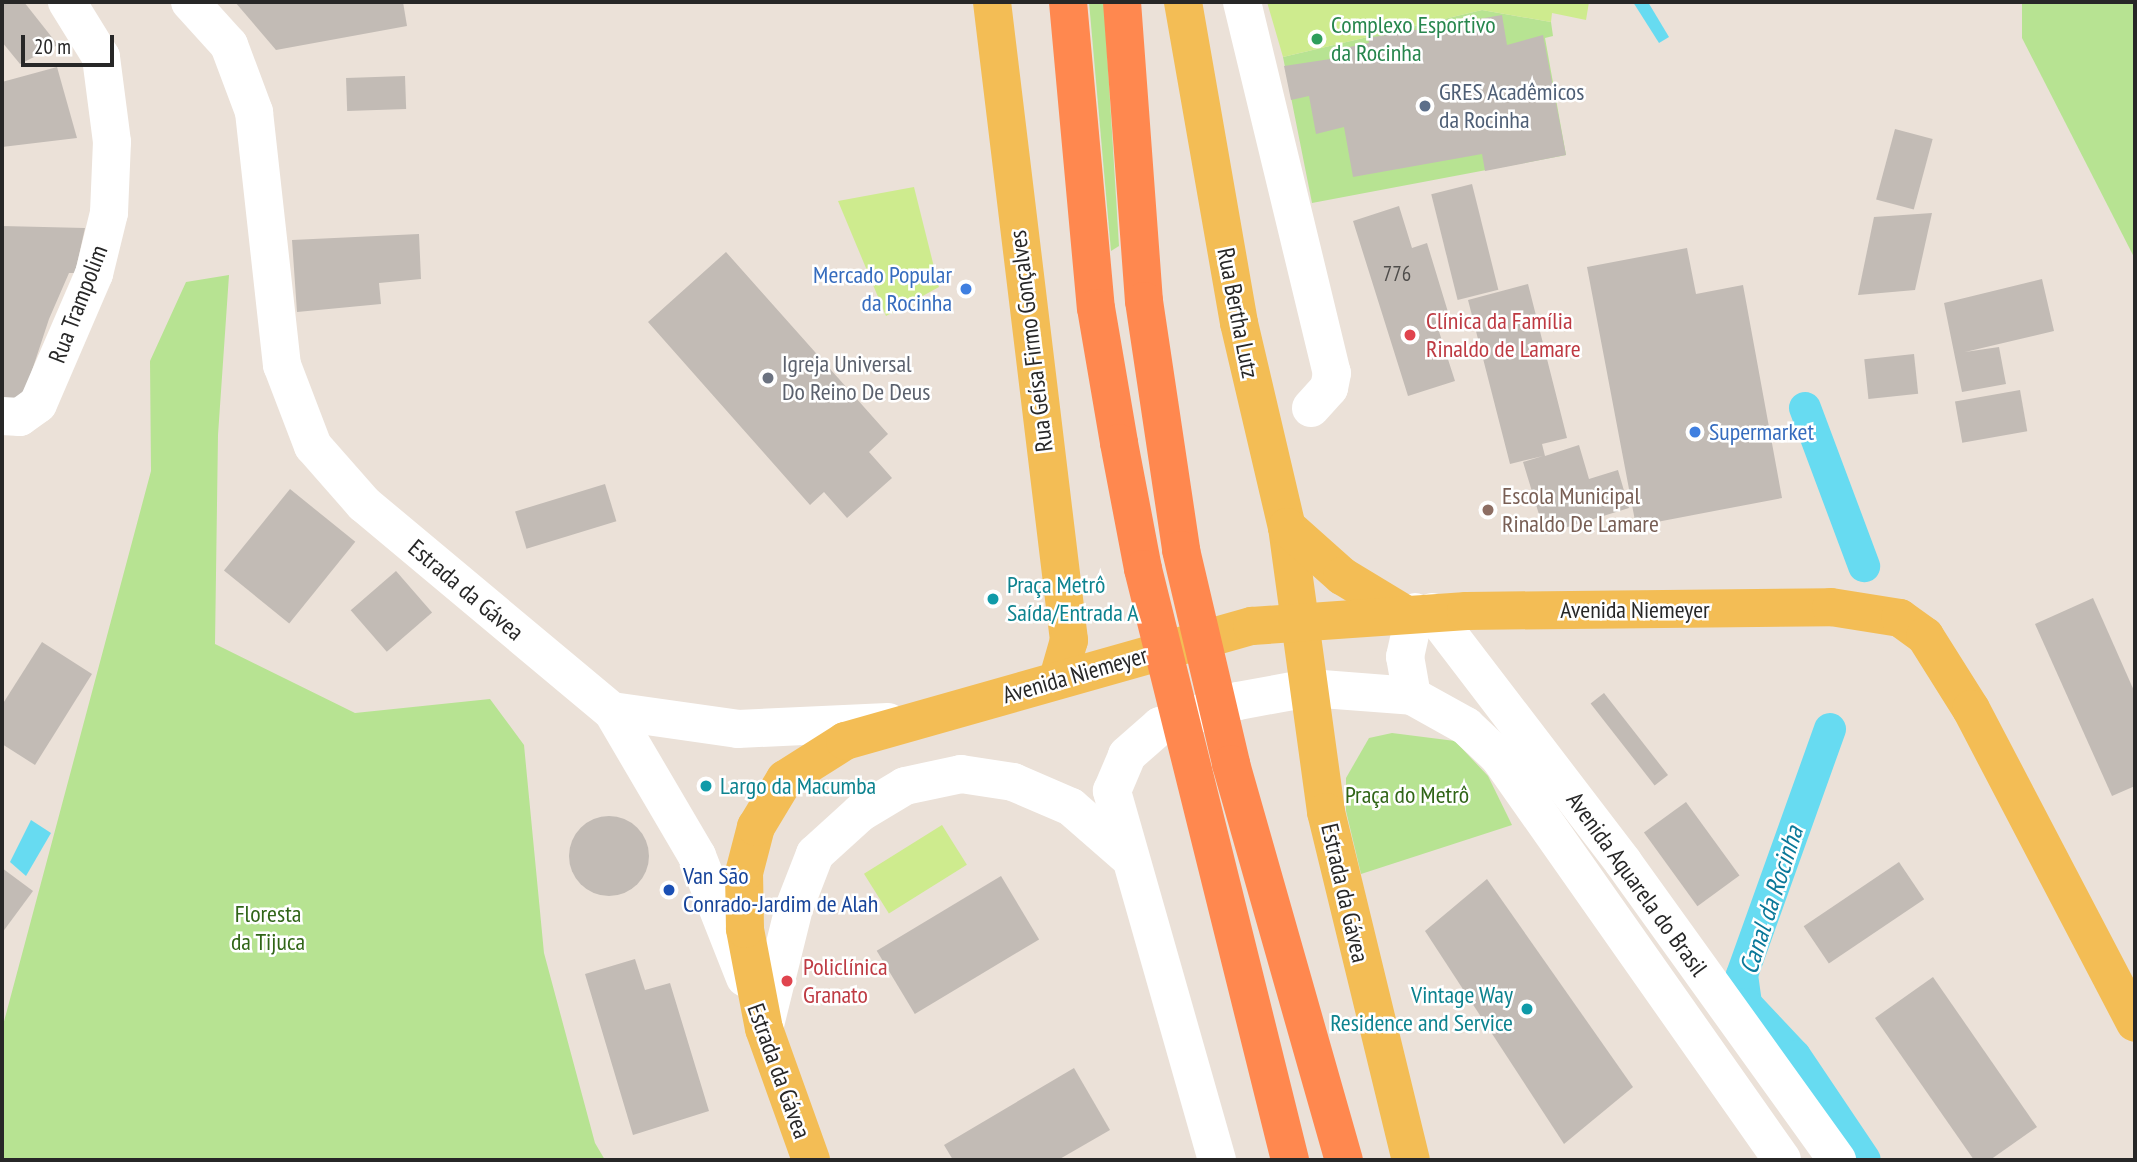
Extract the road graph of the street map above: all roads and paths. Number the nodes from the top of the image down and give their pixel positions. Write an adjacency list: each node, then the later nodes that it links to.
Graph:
1 (67, 2): 9 (street, Rua Trampolim)
2 (190, 2): 16 (street, Estrada da Gávea)
3 (992, 2): 13 (main road, Rua Geísa Firmo Gonçalves)
4 (1068, 2): 25 (highway)
5 (1122, 2): 26 (highway)
6 (1183, 2): 10 (main road, Rua Bertha Lutz)
7 (1242, 2): 8 (street)
8 (1311, 408)
9 (2, 416)
10 (1287, 527): 11 (main road); 12 (main road, Rua Bertha Lutz)
11 (1417, 612): 12 (main road, Avenida Niemeyer); 15 (street); 19 (main road, Avenida Niemeyer); 21 (street, Avenida Aquarela do Brasil)
12 (1300, 622): 13 (main road, Avenida Niemeyer); 14 (main road, Estrada da Gávea)
13 (1058, 678): 17 (main road, Avenida Niemeyer)
14 (1309, 688): 15 (street, Avenida Aquarela do Brasil); 18 (street, Avenida Aquarela do Brasil); 27 (main road, Estrada da Gávea)
15 (1412, 696): 22 (street, Avenida Aquarela do Brasil)
16 (612, 711): 17 (street, Avenida Niemeyer); 20 (street, Estrada da Gávea)
17 (911, 721): 20 (main road, Avenida Niemeyer)
18 (1132, 862): 20 (street); 24 (street, Avenida Aquarela do Brasil)
19 (2135, 1023)
20 (764, 1029): 23 (main road, Estrada da Gávea)
21 (1812, 1127): 22 (street); 28 (street, Avenida Aquarela do Brasil)
22 (1769, 1156)
23 (811, 1160)
24 (1217, 1160)
25 (1290, 1160)
26 (1344, 1160)
27 (1411, 1160)
28 (1837, 1160)

